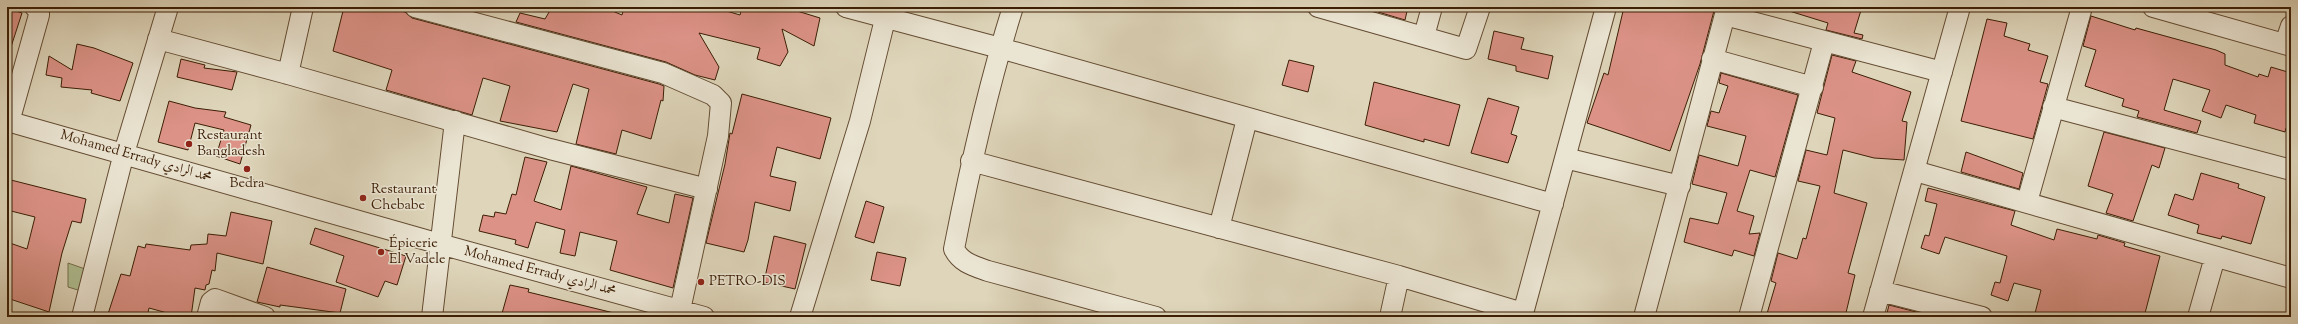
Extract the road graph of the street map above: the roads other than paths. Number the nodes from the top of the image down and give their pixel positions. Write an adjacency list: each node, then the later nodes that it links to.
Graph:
1 (35, 7): 28 (street)
2 (168, 7): 19 (street)
3 (303, 7): 24 (street)
4 (415, 7): 36 (street)
5 (846, 7): 16 (street)
6 (1013, 7): 21 (street)
7 (1318, 7): 17 (street)
8 (1432, 7): 17 (street)
9 (1480, 7): 17 (street)
10 (1606, 7): 31 (street)
11 (1960, 7): 23 (street)
12 (2082, 7): 26 (street)
13 (2153, 7): 14 (street)
14 (2178, 10): 18 (street)
15 (1726, 11): 20 (street); 22 (street)
16 (886, 12): 21 (street); 52 (street)
17 (1424, 36)
18 (2289, 38)
19 (158, 39): 24 (street); 30 (street)
20 (1824, 42): 23 (street); 25 (street)
21 (1000, 48): 27 (street); 32 (street)
22 (1712, 59): 25 (street); 35 (street)
23 (1942, 72): 34 (street)
24 (288, 74): 29 (street)
25 (1813, 87): 56 (street)
26 (2054, 107): 33 (street); 37 (street)
27 (1247, 119): 38 (street); 39 (street)
28 (8, 121): 30 (street, Mohamed Errady محمد الرادي)
29 (455, 122): 36 (street); 40 (street)
30 (124, 153): 40 (street, Mohamed Errady محمد الرادي); 47 (street)
31 (1565, 158): 35 (street); 38 (street)
32 (972, 161): 39 (street); 53 (street)
33 (2291, 170)
34 (1915, 171): 37 (street); 44 (street)
35 (1680, 186): 55 (street)
36 (707, 189): 45 (street)
37 (2027, 202): 41 (street)
38 (1553, 204): 46 (street)
39 (1219, 228): 42 (street)
40 (440, 244): 45 (street, Mohamed Errady محمد الرادي); 50 (street)
41 (2215, 257): 43 (street); 59 (street)
42 (1399, 276): 46 (street); 54 (street)
43 (2291, 278)
44 (1880, 291): 57 (street); 58 (street)
45 (680, 310): 51 (street, Mohamed Errady محمد الرادي)
46 (1523, 315)
47 (82, 317)
48 (207, 317): 49 (street)
49 (265, 317)
50 (432, 317)
51 (704, 317)
52 (800, 317)
53 (1156, 317)
54 (1390, 317)
55 (1644, 317)
56 (1749, 317)
57 (1873, 317)
58 (1982, 317)
59 (2198, 317)

